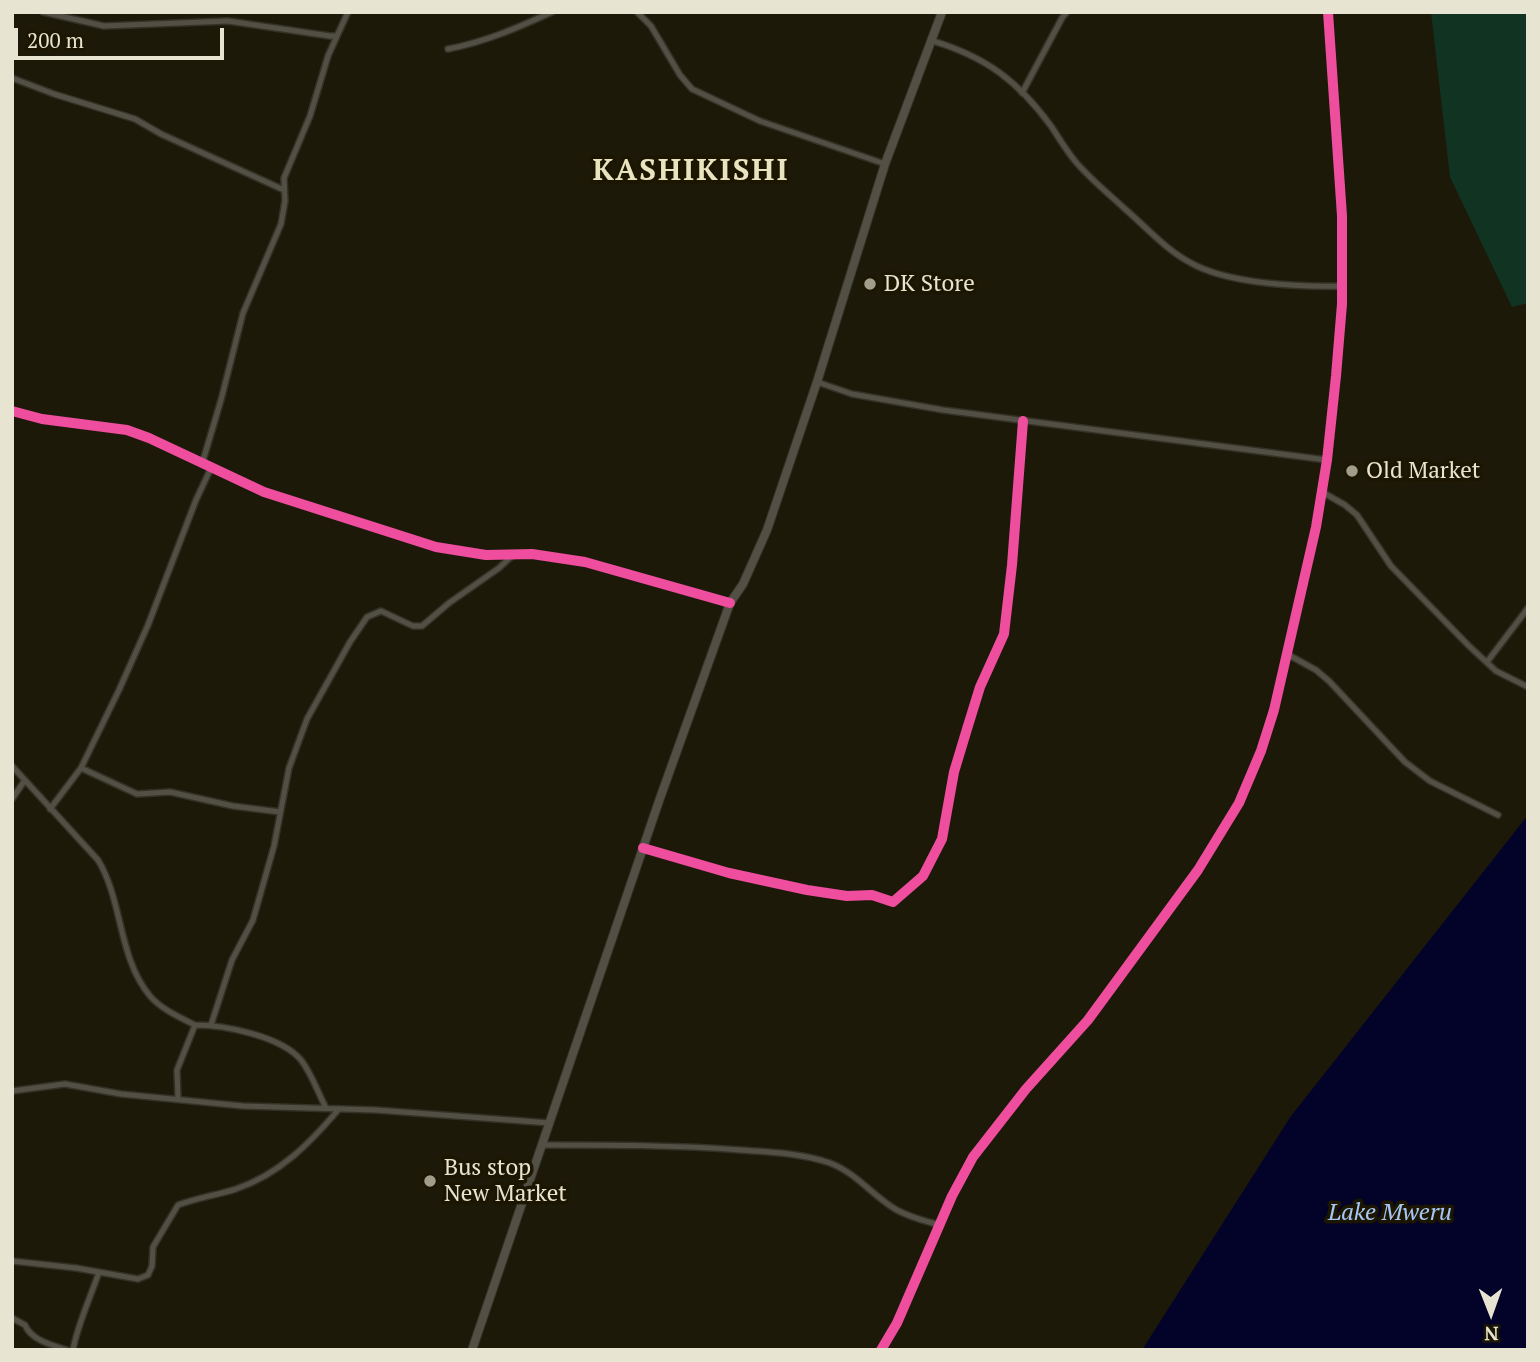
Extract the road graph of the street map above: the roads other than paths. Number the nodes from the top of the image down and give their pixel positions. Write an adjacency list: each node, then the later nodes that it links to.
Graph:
1 (43, 12): 8 (street)
2 (348, 12): 8 (street)
3 (552, 12): 10 (street)
4 (637, 12): 13 (street)
5 (942, 12): 9 (main road)
6 (1067, 12): 12 (street)
7 (1328, 12): 15 (street)
8 (337, 36): 14 (street)
9 (933, 41): 12 (street); 13 (main road)
10 (448, 49)
11 (12, 78): 14 (street)
12 (1022, 93): 15 (street)
13 (885, 164): 16 (main road)
14 (284, 190): 20 (street)
15 (1342, 286): 19 (street)
16 (817, 382): 18 (street); 24 (main road)
17 (12, 411): 20 (street)
18 (1023, 421): 19 (street); 36 (street)
19 (1327, 460): 22 (street)
20 (202, 464): 21 (street)
21 (211, 468): 23 (street); 30 (street)
22 (1322, 492): 26 (street); 27 (street)
23 (513, 554): 24 (street); 34 (street)
24 (730, 603): 36 (main road)
25 (1528, 608): 27 (street)
26 (1287, 654): 35 (street); 45 (street)
27 (1487, 662): 28 (street)
28 (1528, 687)
29 (12, 766): 31 (street)
30 (81, 768): 33 (street); 34 (street)
31 (25, 780): 32 (street); 33 (street)
32 (12, 799)
33 (50, 809): 37 (street)
34 (280, 812): 38 (street)
35 (1498, 815)
36 (643, 848): 43 (main road)
37 (195, 1025): 38 (street); 40 (street)
38 (211, 1025): 41 (street)
39 (12, 1091): 40 (street)
40 (178, 1099): 41 (street)
41 (326, 1108): 42 (street)
42 (339, 1109): 43 (street); 47 (street)
43 (550, 1124): 44 (main road)
44 (543, 1145): 45 (street); 51 (main road)
45 (940, 1226): 52 (street)
46 (12, 1261): 47 (street)
47 (99, 1272): 50 (street)
48 (12, 1318): 49 (street)
49 (67, 1350)
50 (73, 1350)
51 (472, 1350)
52 (881, 1350)

